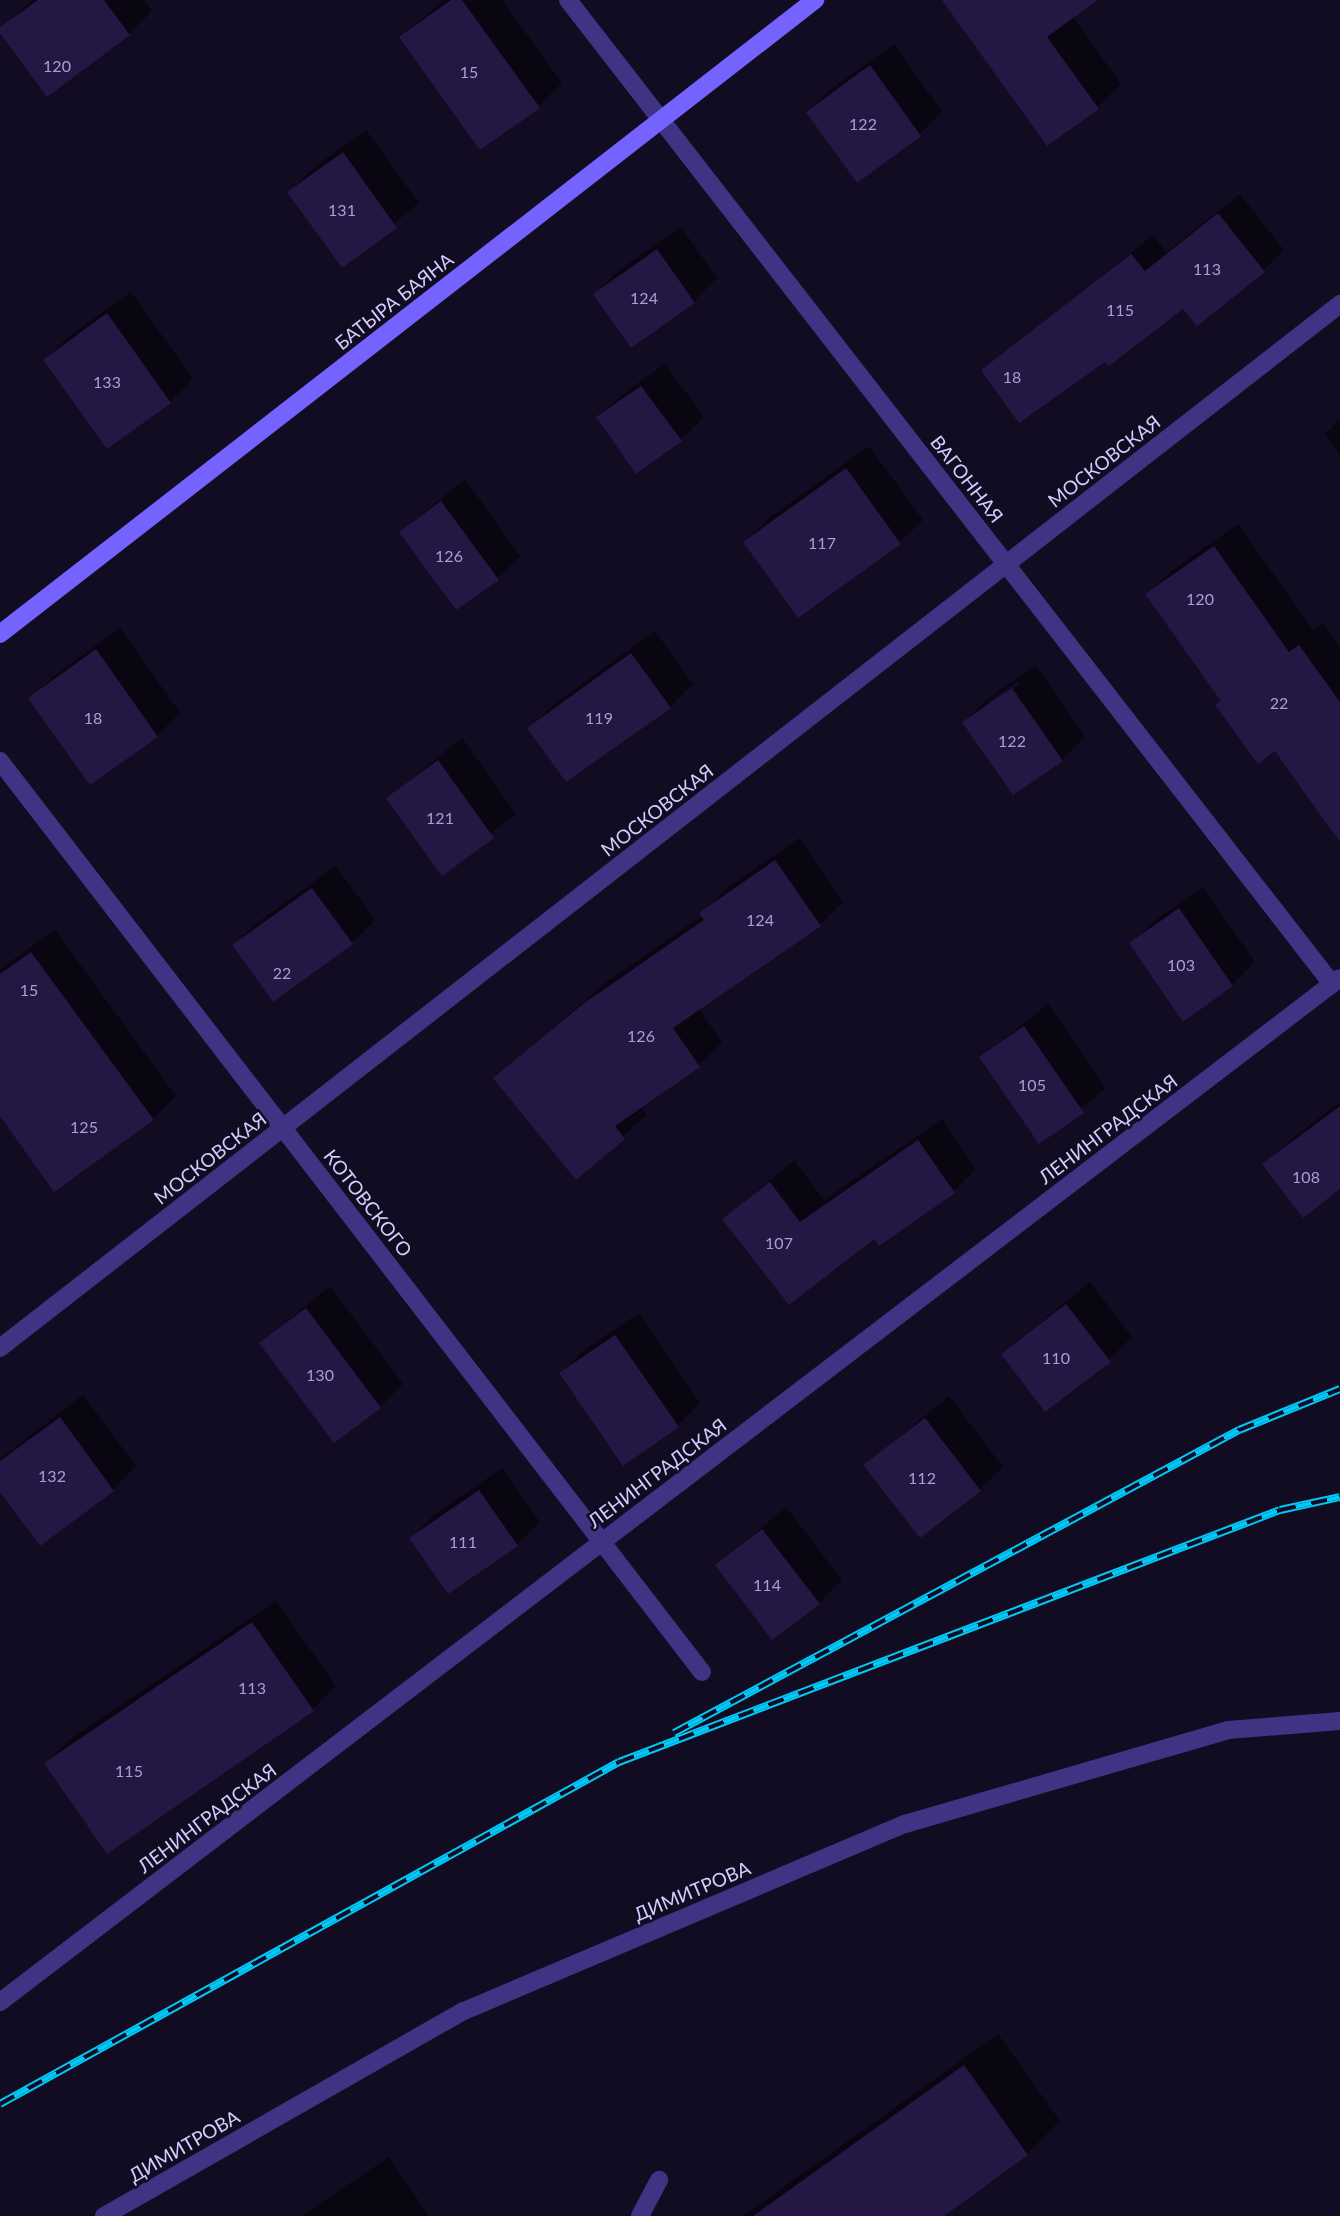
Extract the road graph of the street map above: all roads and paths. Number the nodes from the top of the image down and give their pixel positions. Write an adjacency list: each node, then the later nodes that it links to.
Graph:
1 (568, 0): 3 (street, ВАГОННАЯ)
2 (815, 0): 3 (street, БАТЫРА БАЯНА)
3 (661, 120): 5 (street, ВАГОННАЯ); 6 (street, БАТЫРА БАЯНА)
4 (1340, 304): 5 (street, МОСКОВСКАЯ)
5 (1006, 564): 8 (street, ВАГОННАЯ); 9 (street, МОСКОВСКАЯ)
6 (0, 634)
7 (0, 761): 9 (street, КОТОВСКОГО)
8 (1336, 981): 11 (street, ЛЕНИНГРАДСКАЯ)
9 (284, 1128): 10 (street, МОСКОВСКАЯ); 11 (street, КОТОВСКОГО)
10 (0, 1348)
11 (603, 1541): 12 (street, КОТОВСКОГО); 14 (street, ЛЕНИНГРАДСКАЯ)
12 (702, 1672)
13 (1340, 1721): 16 (street, ДИМИТРОВА)
14 (0, 2002)
15 (659, 2179): 17 (street)
16 (104, 2216)
17 (640, 2216)

